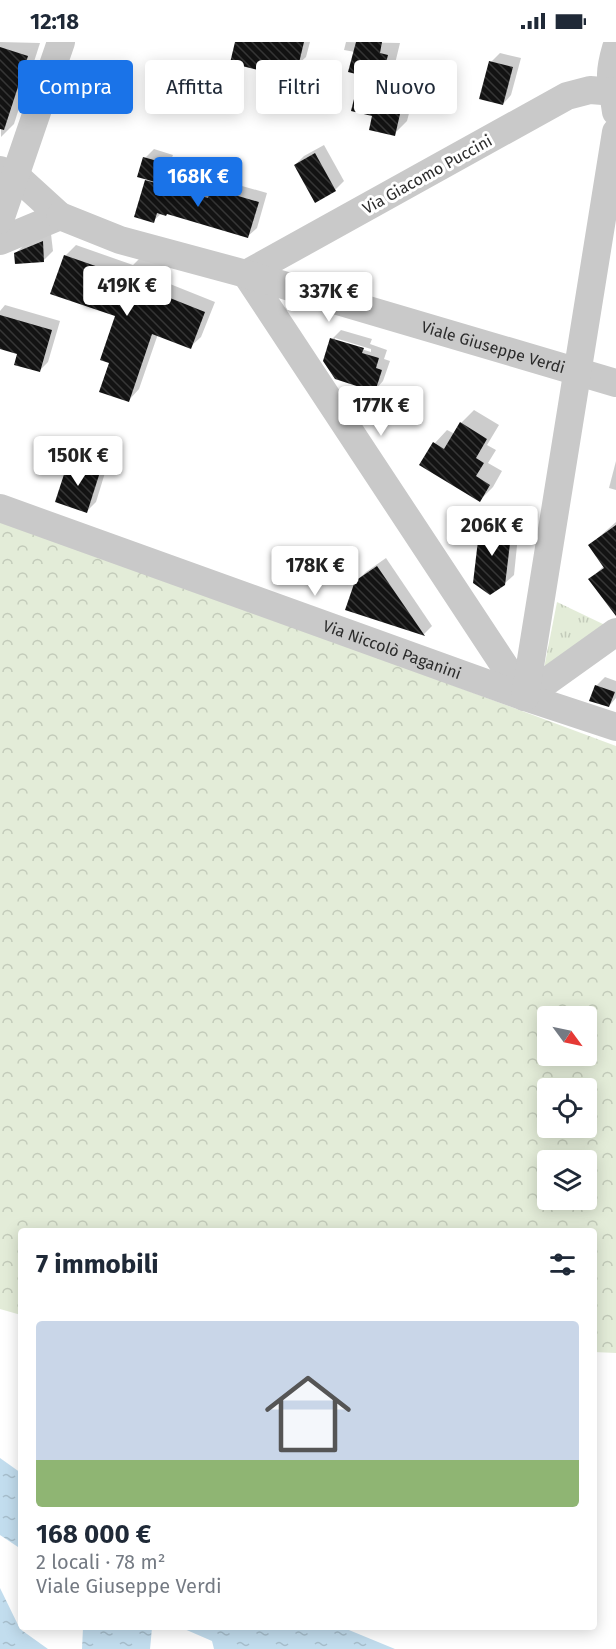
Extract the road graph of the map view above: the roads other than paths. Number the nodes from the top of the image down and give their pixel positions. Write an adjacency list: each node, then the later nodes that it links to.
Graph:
1 (61, 42): 5 (street)
2 (616, 48): 3 (street)
3 (615, 98): 9 (street, Via Giacomo Puccini)
4 (616, 132): 10 (street)
5 (7, 172): 6 (street); 7 (street)
6 (60, 216): 8 (street); 9 (street, Viale Giuseppe Verdi)
7 (0, 220)
8 (0, 241)
9 (246, 274): 10 (street, Viale Giuseppe Verdi); 14 (street)
10 (578, 371): 11 (street, Viale Giuseppe Verdi); 14 (street)
11 (616, 383)
12 (0, 508): 14 (street, Via Niccolò Paganini)
13 (614, 633): 14 (street)
14 (525, 697): 15 (street, Via Niccolò Paganini)
15 (616, 728)

